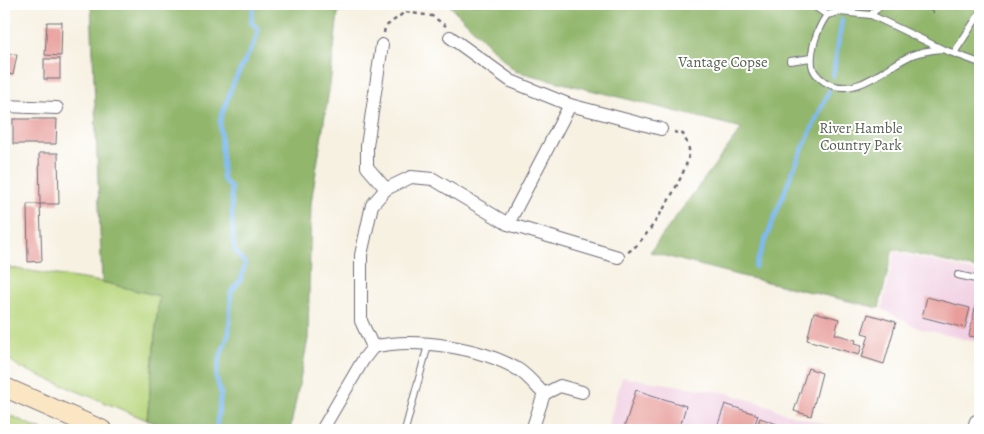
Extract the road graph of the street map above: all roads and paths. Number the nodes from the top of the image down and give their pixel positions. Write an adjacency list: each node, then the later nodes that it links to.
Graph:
1 (811, 4): 6 (lane)
2 (881, 4): 7 (lane)
3 (925, 4): 4 (path)
4 (941, 4)
5 (980, 13): 11 (lane)
6 (828, 15): 7 (lane); 12 (lane)
7 (871, 15): 10 (lane)
8 (450, 37): 9 (path); 15 (street)
9 (382, 45): 19 (street)
10 (942, 49): 11 (lane); 12 (lane)
11 (954, 53): 14 (lane)
12 (811, 58): 13 (lane)
13 (790, 61)
14 (980, 63)
15 (570, 105): 18 (street); 20 (street)
16 (4, 106): 17 (street)
17 (57, 108)
18 (660, 129): 21 (path)
19 (386, 189): 20 (street); 25 (street)
20 (508, 224): 21 (street)
21 (618, 257)
22 (958, 275): 23 (lane)
23 (980, 280)
24 (428, 346): 25 (street); 28 (street); 31 (lane)
25 (373, 347): 30 (street)
26 (4, 387): 29 (street)
27 (582, 392): 28 (street)
28 (544, 394): 32 (street)
29 (102, 430)
30 (322, 430)
31 (406, 430)
32 (532, 430)

